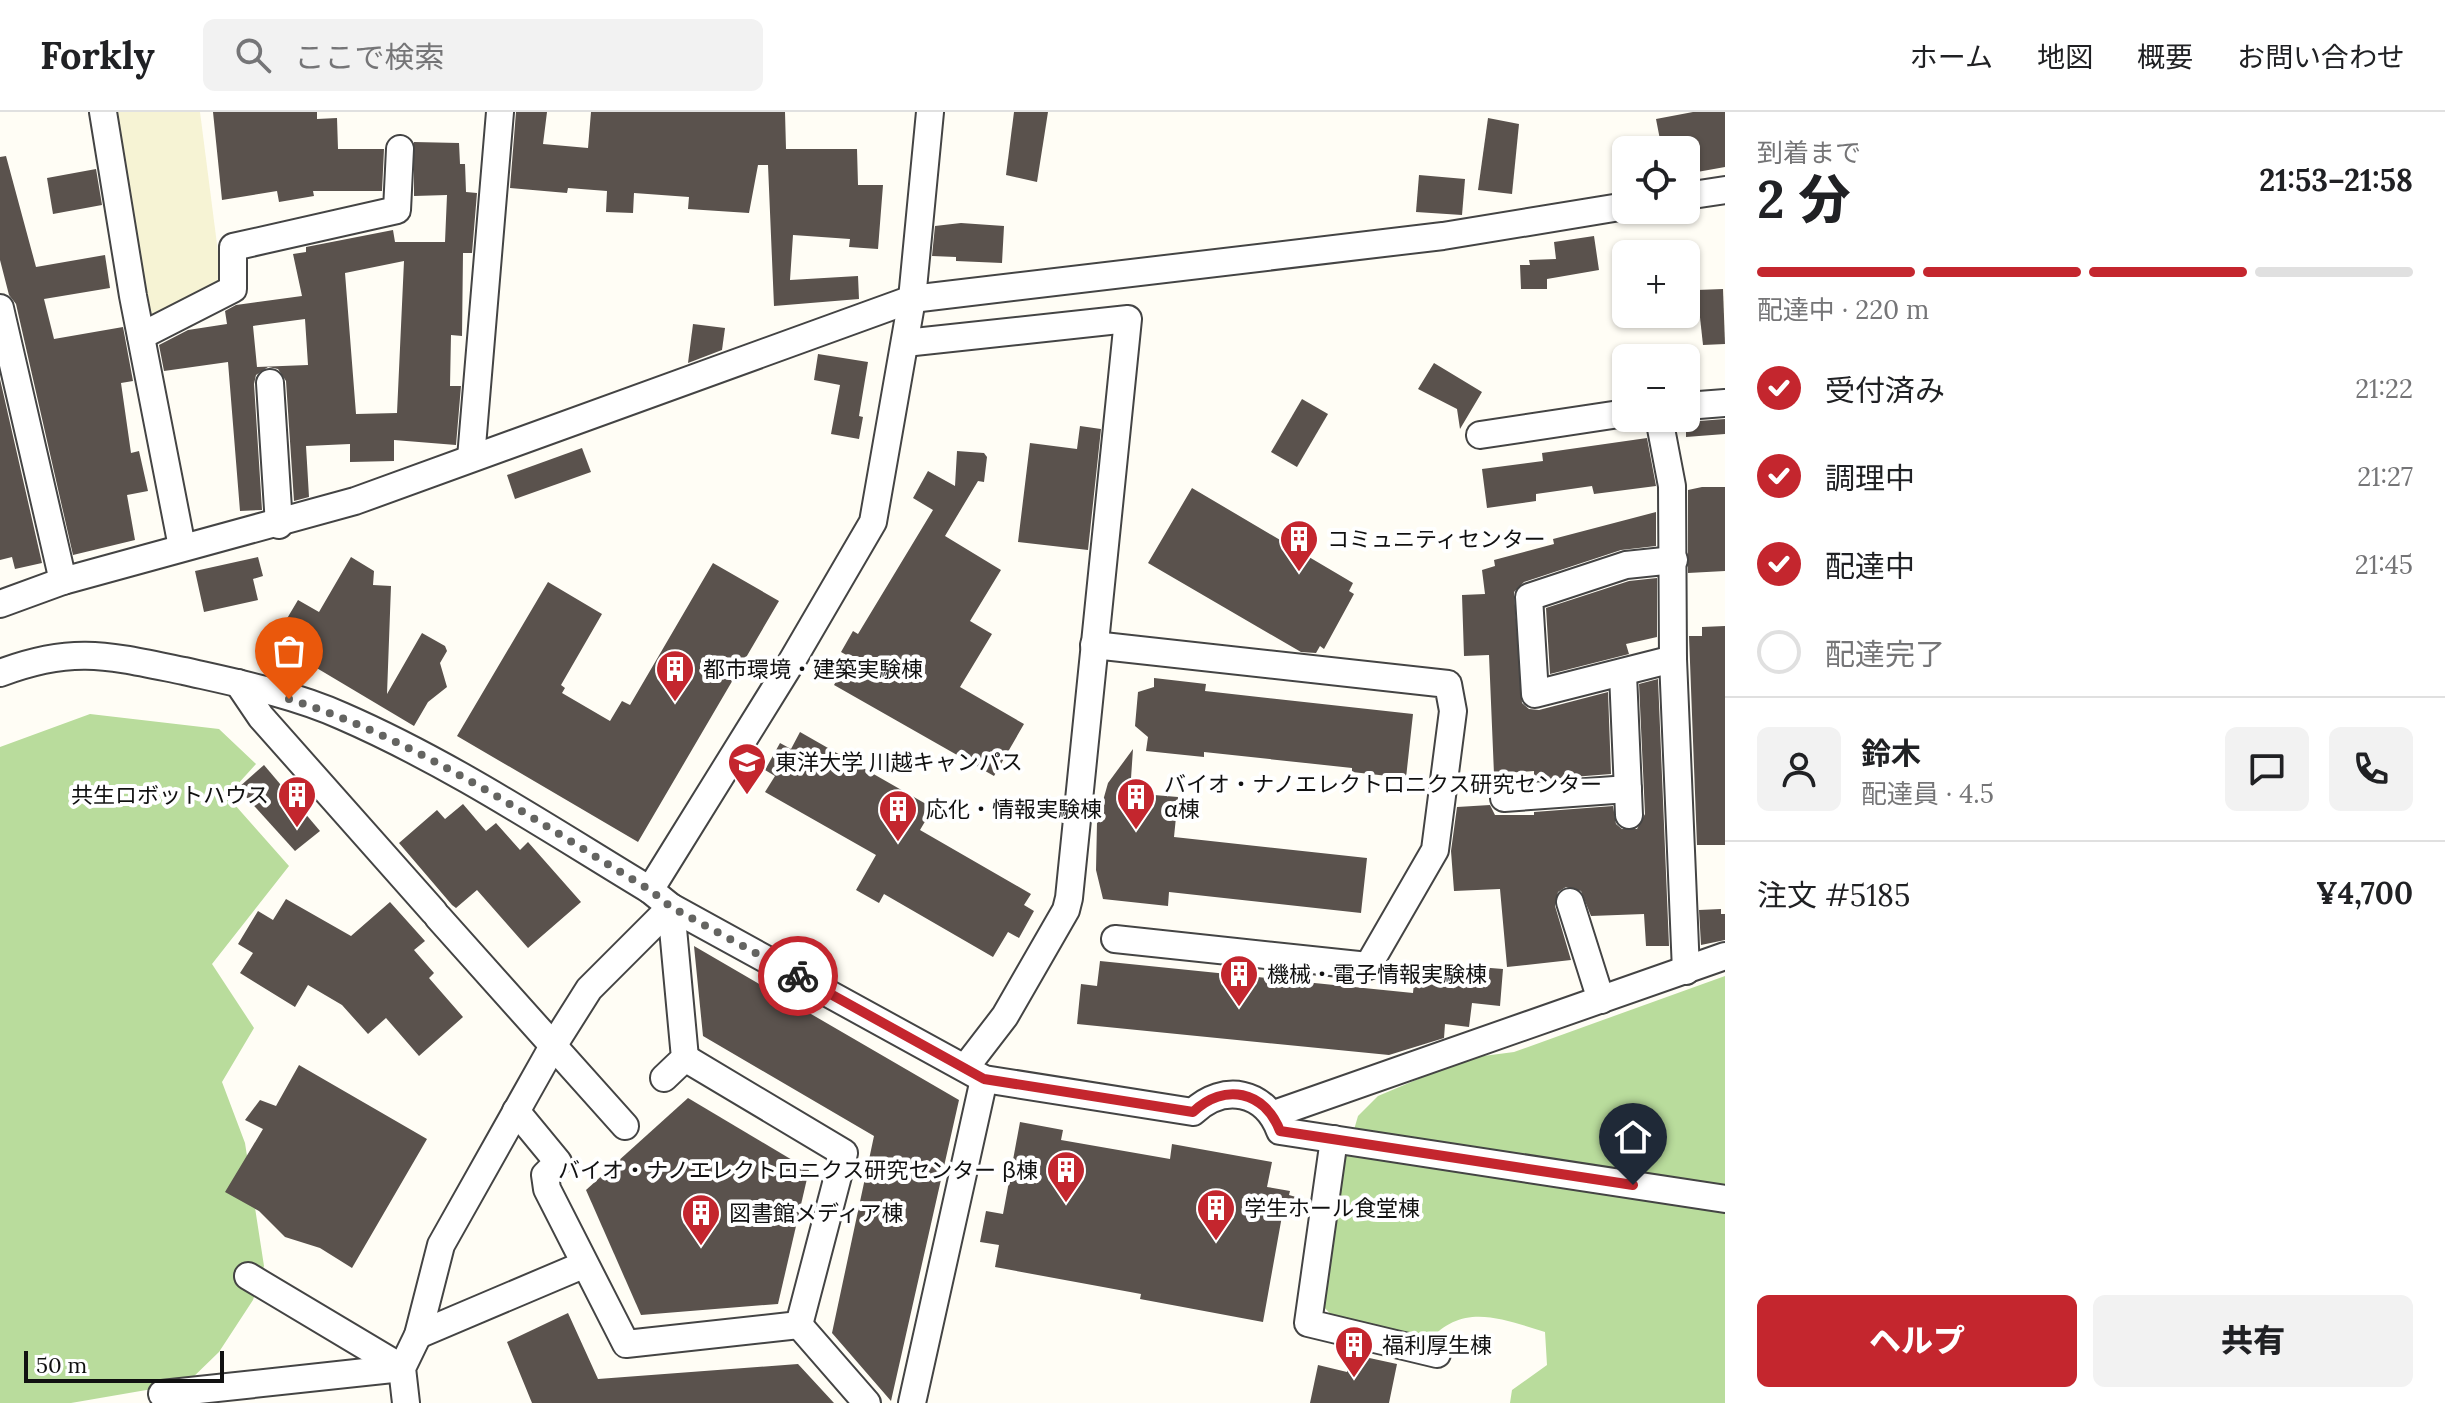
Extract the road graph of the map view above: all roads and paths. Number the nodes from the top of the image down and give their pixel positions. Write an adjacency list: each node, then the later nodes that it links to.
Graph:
1 (103, 112): 10 (street)
2 (500, 112): 18 (street)
3 (930, 112): 8 (street)
4 (400, 149): 10 (street)
5 (1725, 190): 6 (street)
6 (1700, 194)
7 (1612, 208): 8 (street)
8 (912, 299): 11 (street); 18 (street)
9 (0, 308): 22 (street)
10 (141, 336): 20 (street)
11 (905, 343): 24 (street); 30 (street)
12 (270, 383): 19 (street)
13 (1725, 403): 14 (street)
14 (1700, 405)
15 (1612, 415): 17 (street)
16 (1662, 432): 21 (street)
17 (1480, 435)
18 (471, 458): 19 (street)
19 (279, 525): 20 (street)
20 (182, 547): 22 (street)
21 (1674, 560): 25 (street); 27 (street)
22 (63, 581): 23 (street)
23 (0, 604)
24 (1094, 645): 33 (street); 39 (street)
25 (1673, 659): 27 (street); 35 (street)
26 (0, 673): 28 (street)
27 (1623, 674): 29 (street)
28 (238, 683): 30 (street); 37 (street)
29 (1504, 798)
30 (650, 890): 32 (street)
31 (1570, 902): 36 (street)
32 (671, 907): 37 (street); 38 (street); 39 (street)
33 (1115, 939)
34 (1725, 956): 35 (street)
35 (1686, 971): 36 (street)
36 (1601, 1000): 42 (street)
37 (553, 1046): 41 (street); 43 (street)
38 (685, 1058): 40 (street); 48 (street)
39 (974, 1073): 42 (street); 55 (street)
40 (664, 1078)
41 (516, 1111): 46 (street); 49 (street)
42 (1274, 1114): 44 (street)
43 (625, 1126)
44 (1334, 1139): 45 (street); 50 (street)
45 (1725, 1199)
46 (583, 1265): 48 (street); 49 (street)
47 (248, 1276): 51 (street)
48 (799, 1325): 54 (street)
49 (418, 1335): 51 (street)
50 (1437, 1354)
51 (402, 1368): 52 (street); 53 (street)
52 (162, 1394)
53 (406, 1403)
54 (867, 1403)
55 (912, 1403)

